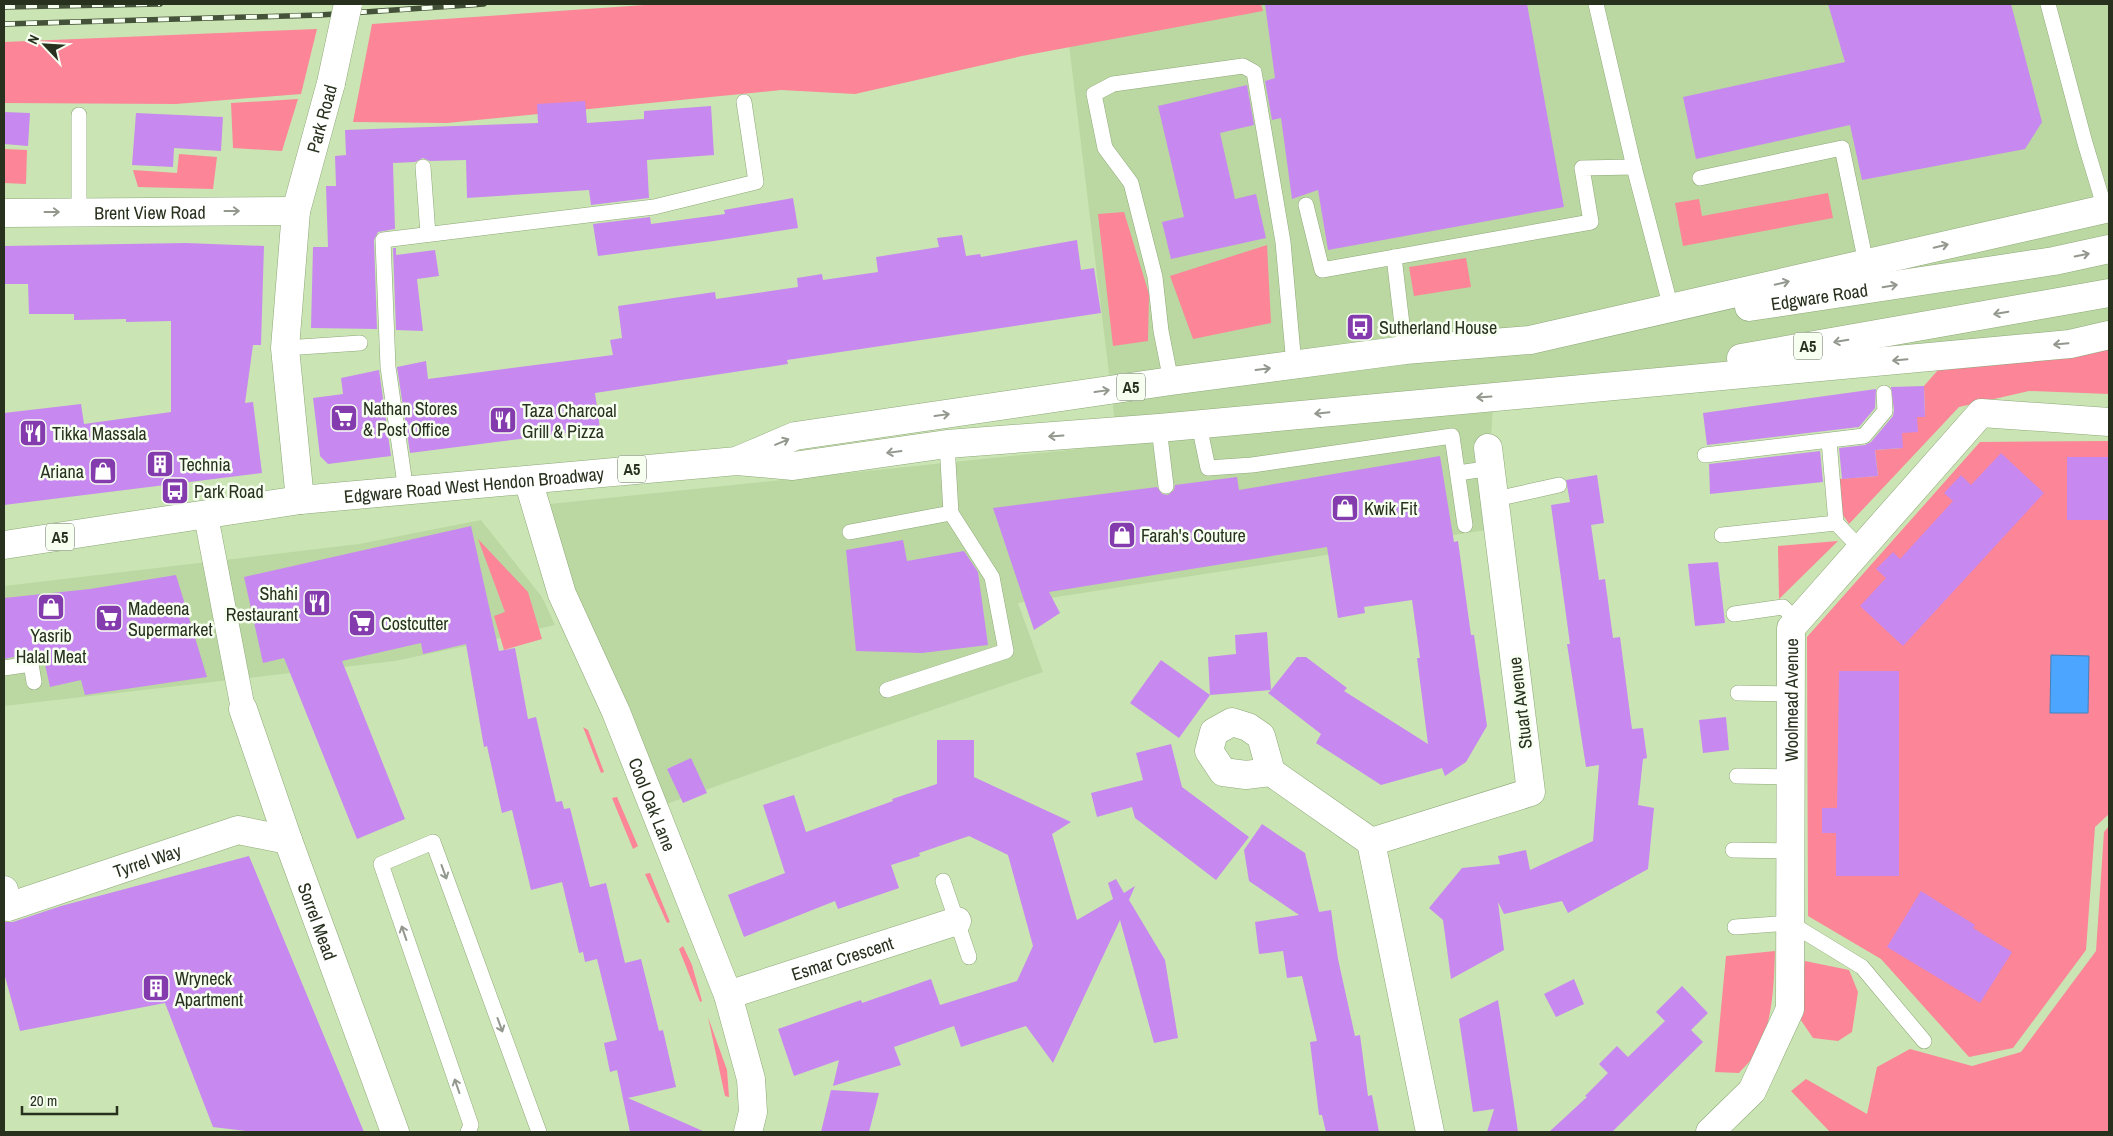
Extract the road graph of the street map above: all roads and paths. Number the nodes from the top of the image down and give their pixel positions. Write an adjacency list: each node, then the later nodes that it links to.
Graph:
1 (348, 4): 11 (main road, Park Road, bridge)
2 (1596, 4): 7 (lane)
3 (2048, 4): 10 (lane)
4 (744, 102): 14 (lane)
5 (79, 115): 13 (lane)
6 (423, 167): 14 (lane)
7 (1634, 168): 16 (lane); 19 (lane)
8 (1700, 178): 17 (lane)
9 (1306, 205): 16 (lane)
10 (2107, 209): 17 (main road, one-way to 10)
11 (296, 211): 13 (main road, Brent View Road, one-way to 11); 23 (main road, Park Road)
12 (4, 212): 13 (main road, Brent View Road, one-way to 13)
13 (79, 212)
14 (428, 234): 41 (lane)
15 (2109, 249): 21 (main road, Edgware Road / A5, one-way to 15)
16 (1394, 257): 24 (lane)
17 (1866, 263): 19 (main road, one-way to 17)
18 (2109, 293): 28 (main road, A5, one-way to 28)
19 (1671, 308): 21 (main road)
20 (2109, 335): 28 (main road, one-way to 28)
21 (1530, 340): 24 (main road, A5)
22 (360, 343): 23 (lane)
23 (286, 348): 42 (main road, Park Road)
24 (1405, 350): 25 (main road, A5)
25 (1294, 365): 26 (main road, A5, one-way to 25); 26 (lane)
26 (1171, 381): 36 (main road, A5, one-way to 26)
27 (1884, 393): 32 (lane)
28 (1533, 394): 30 (main road, A5, one-way to 30)
29 (2109, 422): 51 (main road, Woolmead Avenue)
30 (1199, 424): 31 (main road, A5); 37 (lane)
31 (1159, 428): 33 (main road, A5, one-way to 33); 40 (lane)
32 (1829, 441): 34 (lane); 46 (lane)
33 (947, 444): 36 (main road, A5, one-way to 36); 44 (lane)
34 (1705, 456)
35 (1490, 458): 37 (lane); 43 (main road, Stuart Avenue)
36 (737, 460): 38 (main road, Edgware Road West Hendon Broadway / A5)
37 (1458, 473): 47 (lane)
38 (528, 480): 41 (main road, Edgware Road West Hendon Broadway / A5); 73 (main road, Cool Oak Lane)
39 (1559, 485): 43 (lane)
40 (1166, 486)
41 (406, 491): 42 (main road, Edgware Road West Hendon Broadway / A5)
42 (300, 500): 45 (main road, A5)
43 (1496, 500): 64 (main road, Stuart Avenue)
44 (951, 513): 48 (lane); 56 (lane)
45 (206, 516): 50 (main road, A5); 59 (street)
46 (1836, 523): 49 (lane); 51 (lane)
47 (1465, 525)
48 (850, 532)
49 (1722, 535)
50 (4, 545)
51 (1861, 550): 53 (main road, Woolmead Avenue)
52 (1734, 614): 53 (lane)
53 (1798, 621): 58 (main road, Woolmead Avenue)
54 (4, 668): 55 (lane)
55 (34, 682)
56 (887, 690)
57 (1738, 693): 58 (lane)
58 (1791, 694): 62 (main road, Woolmead Avenue)
59 (243, 709): 63 (main road, Sorrel Mead)
60 (1271, 772): 64 (main road)
61 (1737, 776): 62 (lane)
62 (1790, 777): 66 (main road, Woolmead Avenue)
63 (288, 840): 68 (main road, Tyrrel Way); 75 (main road, Sorrel Mead)
64 (1371, 842): 79 (main road)
65 (1733, 850): 66 (lane)
66 (1790, 851): 70 (main road, Woolmead Avenue)
67 (943, 881): 69 (lane)
68 (6, 898)
69 (957, 921): 72 (lane); 73 (main road, Esmar Crescent)
70 (1790, 923): 71 (lane); 74 (lane); 80 (main road, Woolmead Avenue)
71 (1735, 927)
72 (969, 956)
73 (728, 995): 78 (main road, Cool Oak Lane)
74 (1924, 1041)
75 (395, 1132)
76 (468, 1132): 77 (lane, one-way to 77)
77 (540, 1132)
78 (748, 1132)
79 (1430, 1132)
80 (1710, 1132)

